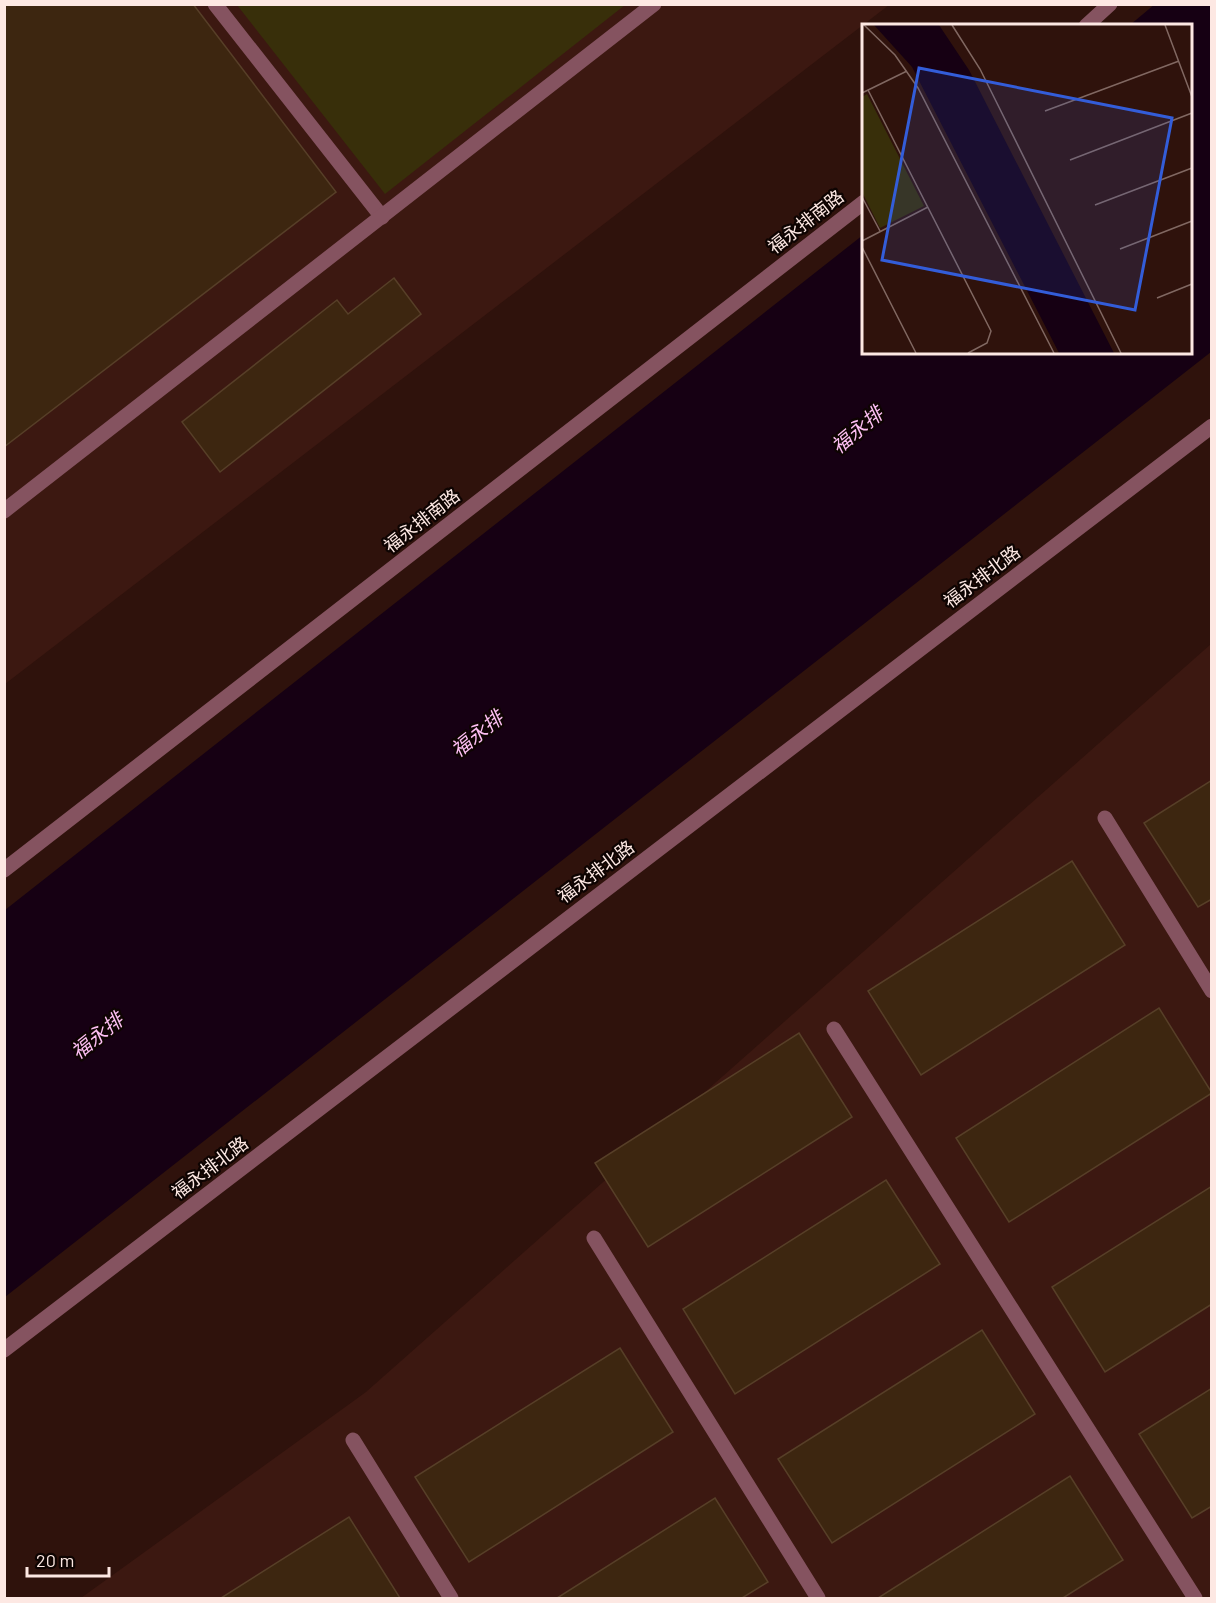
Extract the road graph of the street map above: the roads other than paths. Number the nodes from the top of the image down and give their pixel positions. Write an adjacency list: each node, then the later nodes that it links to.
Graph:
1 (215, 4): 6 (street)
2 (654, 4): 6 (street)
3 (1110, 4): 4 (street)
4 (1088, 24)
5 (862, 204): 10 (street, 福永排南路)
6 (382, 217): 8 (street)
7 (1212, 426): 14 (street, 福永排北路)
8 (4, 512)
9 (1105, 818): 11 (street)
10 (4, 870)
11 (1212, 991)
12 (834, 1029): 18 (street)
13 (594, 1238): 17 (street)
14 (4, 1350)
15 (352, 1440): 16 (street)
16 (451, 1599)
17 (818, 1599)
18 (1195, 1599)

